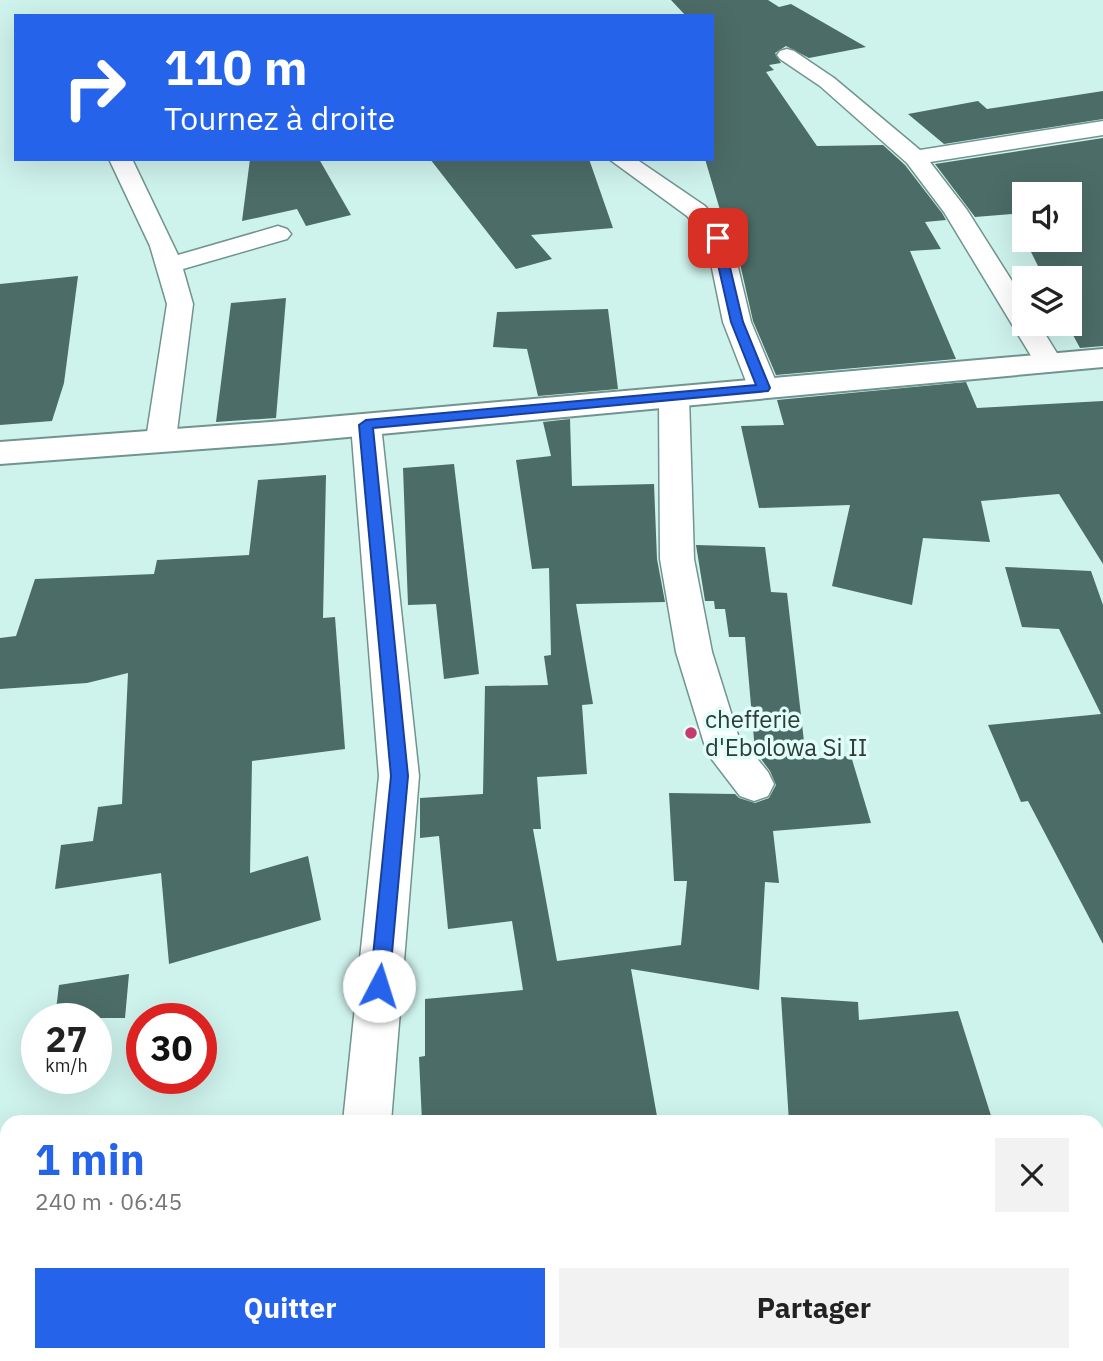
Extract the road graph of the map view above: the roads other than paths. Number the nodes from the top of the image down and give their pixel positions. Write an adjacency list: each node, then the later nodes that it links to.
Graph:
1 (787, 55): 3 (street)
2 (1103, 128): 3 (street)
3 (915, 158): 8 (street)
4 (121, 161): 7 (street)
5 (623, 161): 12 (street)
6 (278, 234): 7 (street)
7 (170, 265): 15 (street)
8 (1012, 303)
9 (1032, 336): 11 (street)
10 (1103, 358): 11 (highway)
11 (1049, 363): 12 (highway)
12 (764, 388): 13 (highway)
13 (674, 397): 14 (highway); 17 (street)
14 (366, 425): 15 (highway); 18 (street)
15 (161, 439): 16 (highway)
16 (0, 453)
17 (754, 784)
18 (368, 1115)

